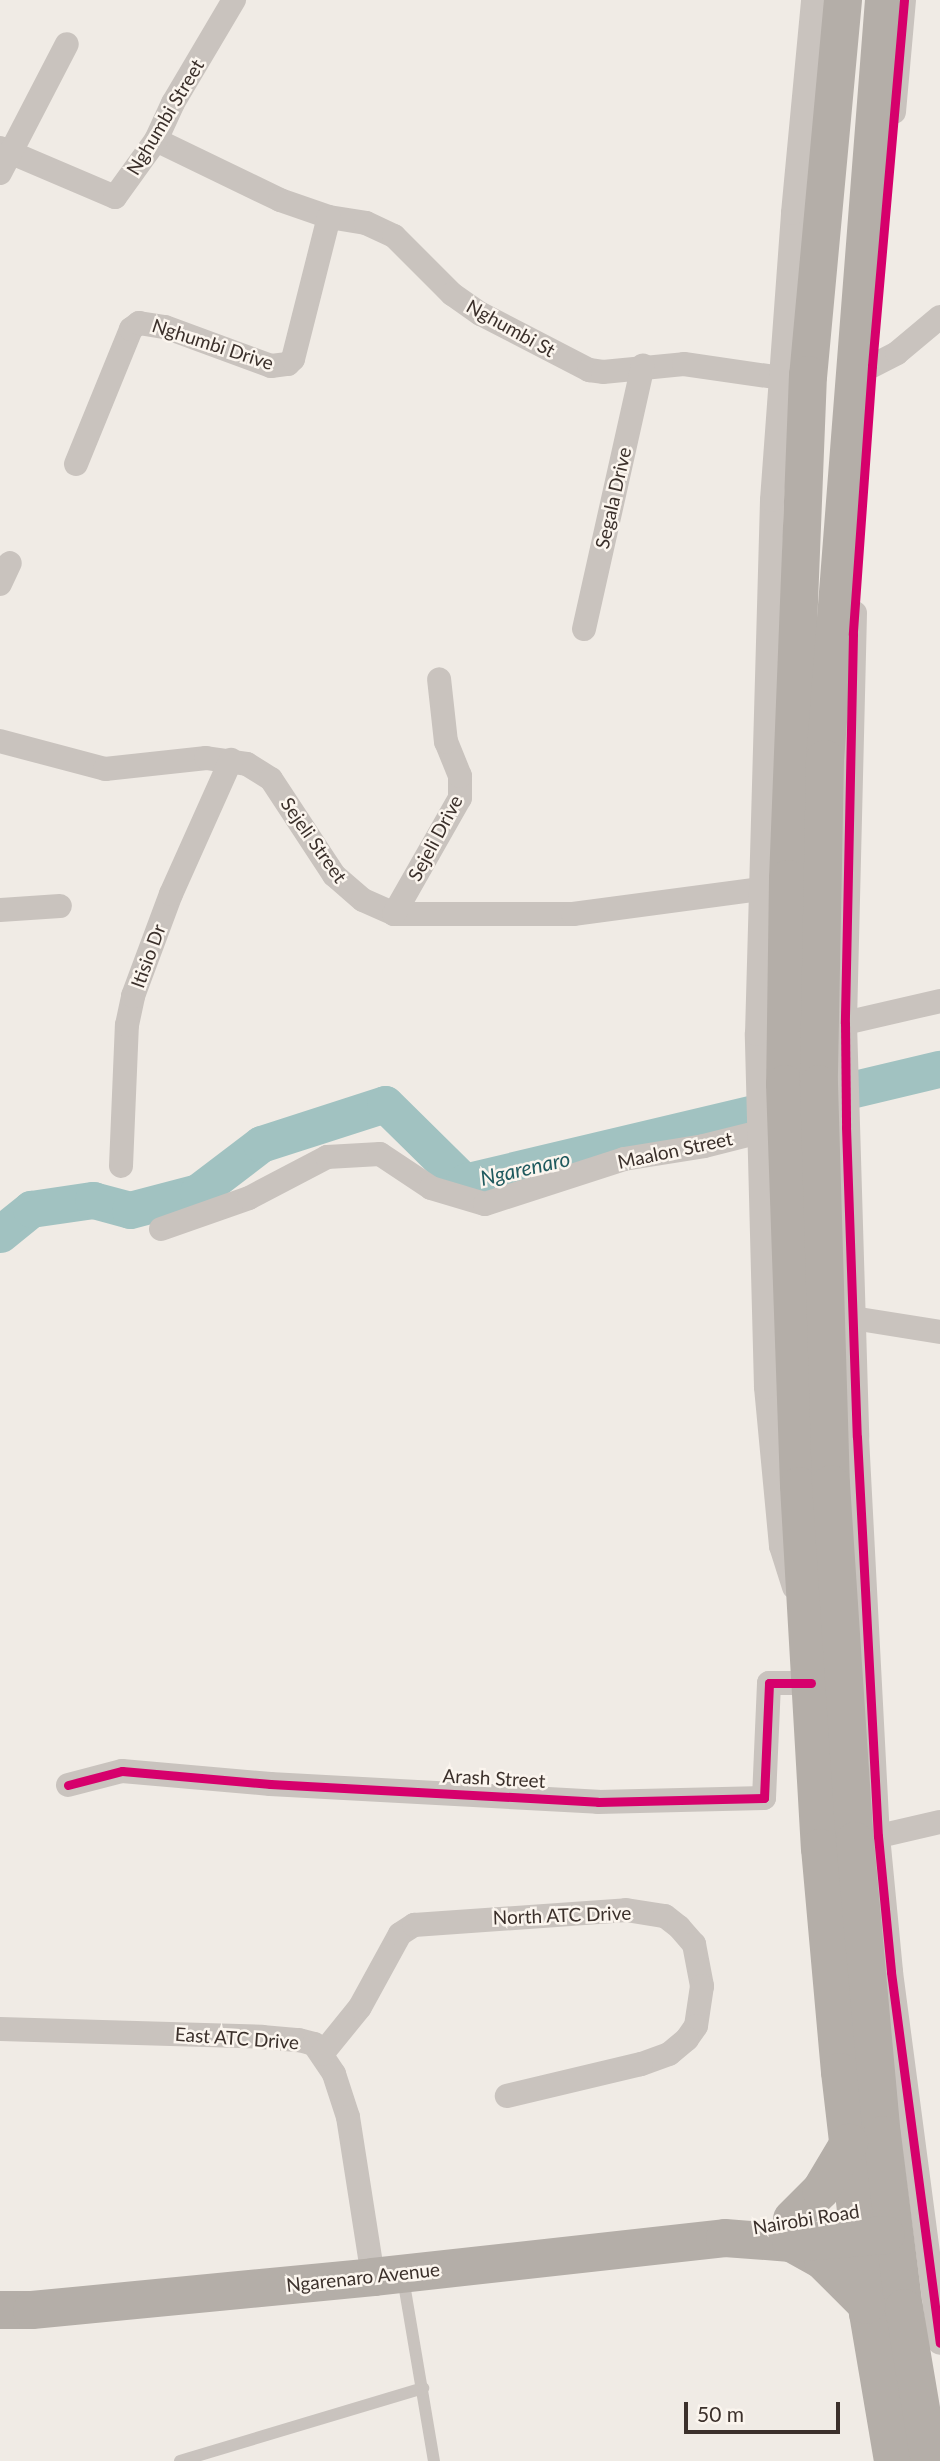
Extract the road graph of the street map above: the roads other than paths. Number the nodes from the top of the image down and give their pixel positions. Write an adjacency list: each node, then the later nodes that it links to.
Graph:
1 (234, 0): 7 (street, Nghumbi Street)
2 (813, 0): 13 (street)
3 (843, 0): 25 (highway)
4 (884, 0): 25 (highway)
5 (904, 0): 12 (street)
6 (67, 44): 8 (street)
7 (156, 140): 8 (street, Nghumbi Street); 9 (street, Nghumbi St)
8 (3, 158)
9 (329, 217): 11 (street, Nghumbi St); 14 (street, Nghumbi Drive)
10 (940, 317): 12 (street)
11 (643, 366): 13 (street, Nghumbi St); 15 (street, Segala Drive)
12 (872, 366): 24 (street)
13 (781, 378): 19 (street)
14 (76, 464)
15 (584, 629)
16 (439, 679): 22 (street, Sejeli Drive)
17 (0, 741): 18 (street, Sejeli Street)
18 (232, 760): 22 (street, Sejeli Street); 27 (street, Itisio Dr)
19 (761, 889): 22 (street, Sejeli Street); 26 (street)
20 (61, 906): 21 (street)
21 (0, 910)
22 (394, 914)
23 (940, 1001): 24 (street)
24 (845, 1023): 26 (street)
25 (802, 1084): 26 (highway)
26 (795, 1137): 28 (street, Maalon Street); 29 (street); 31 (highway); 34 (highway)
27 (121, 1166)
28 (161, 1229)
29 (853, 1318): 30 (street); 34 (street)
30 (940, 1332)
31 (811, 1683): 32 (street, Arash Street); 38 (highway)
32 (68, 1785)
33 (940, 1822): 34 (street)
34 (867, 1838): 41 (highway); 41 (street)
35 (0, 2029): 36 (street, East ATC Drive)
36 (322, 2053): 37 (street, North ATC Drive); 42 (street, East ATC Drive)
37 (508, 2096)
38 (849, 2143): 39 (highway); 41 (highway)
39 (792, 2231): 40 (highway, Nairobi Road); 41 (highway, Nairobi Road); 43 (highway)
40 (725, 2238): 42 (highway, Ngarenaro Avenue)
41 (899, 2239): 43 (highway); 45 (highway)
42 (388, 2275): 44 (highway, Ngarenaro Avenue); 46 (lane)
43 (867, 2305): 49 (highway)
44 (0, 2311)
45 (929, 2334): 50 (highway)
46 (423, 2388): 47 (lane); 48 (lane)
47 (180, 2461)
48 (434, 2461)
49 (892, 2461)
50 (930, 2461)

